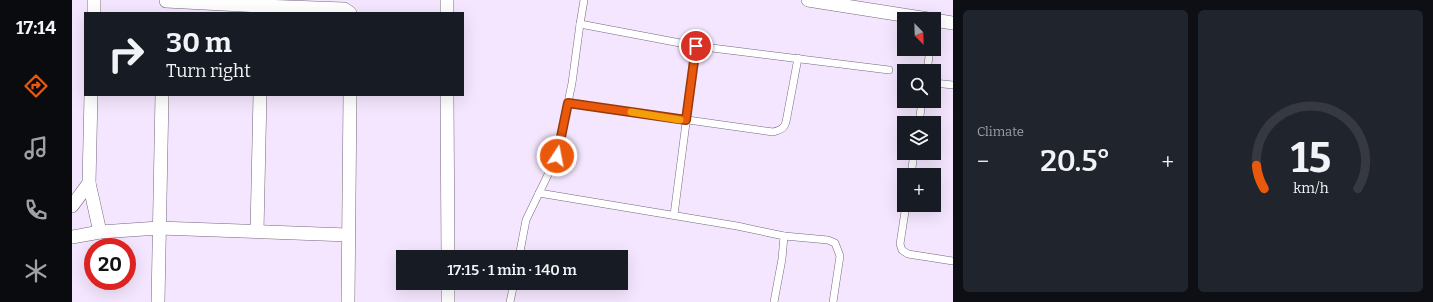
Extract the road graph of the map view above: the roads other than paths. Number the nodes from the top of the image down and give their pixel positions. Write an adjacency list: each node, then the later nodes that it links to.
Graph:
1 (94, 0): 8 (street)
2 (447, 0): 10 (street)
3 (584, 0): 14 (lane)
4 (808, 0): 5 (street)
5 (826, 1): 11 (street)
6 (166, 5): 7 (street)
7 (261, 10): 9 (street)
8 (94, 12)
9 (348, 12)
10 (447, 12)
11 (897, 14)
12 (941, 22): 13 (street)
13 (953, 23)
14 (580, 24): 15 (lane); 25 (lane)
15 (696, 46): 16 (lane); 26 (lane)
16 (798, 58): 17 (lane); 26 (lane)
17 (889, 70)
18 (941, 84): 19 (lane)
19 (953, 85)
20 (91, 96): 27 (street)
21 (162, 96): 32 (street)
22 (260, 96): 33 (street)
23 (350, 96): 35 (street)
24 (447, 96): 38 (street)
25 (568, 103): 26 (lane); 28 (lane)
26 (686, 120): 31 (lane)
27 (89, 183): 29 (street); 34 (street)
28 (539, 193): 31 (lane); 39 (lane)
29 (72, 206)
30 (905, 212): 40 (lane)
31 (674, 216): 36 (lane)
32 (160, 228): 33 (street); 34 (street); 43 (street)
33 (257, 231): 35 (street)
34 (100, 232): 37 (street)
35 (348, 234): 44 (street)
36 (784, 236): 47 (lane); 48 (lane)
37 (72, 238)
38 (448, 250)
39 (520, 250)
40 (953, 261)
41 (448, 290): 45 (street)
42 (513, 290): 46 (lane)
43 (158, 302)
44 (348, 302)
45 (448, 302)
46 (510, 302)
47 (774, 302)
48 (833, 302)

